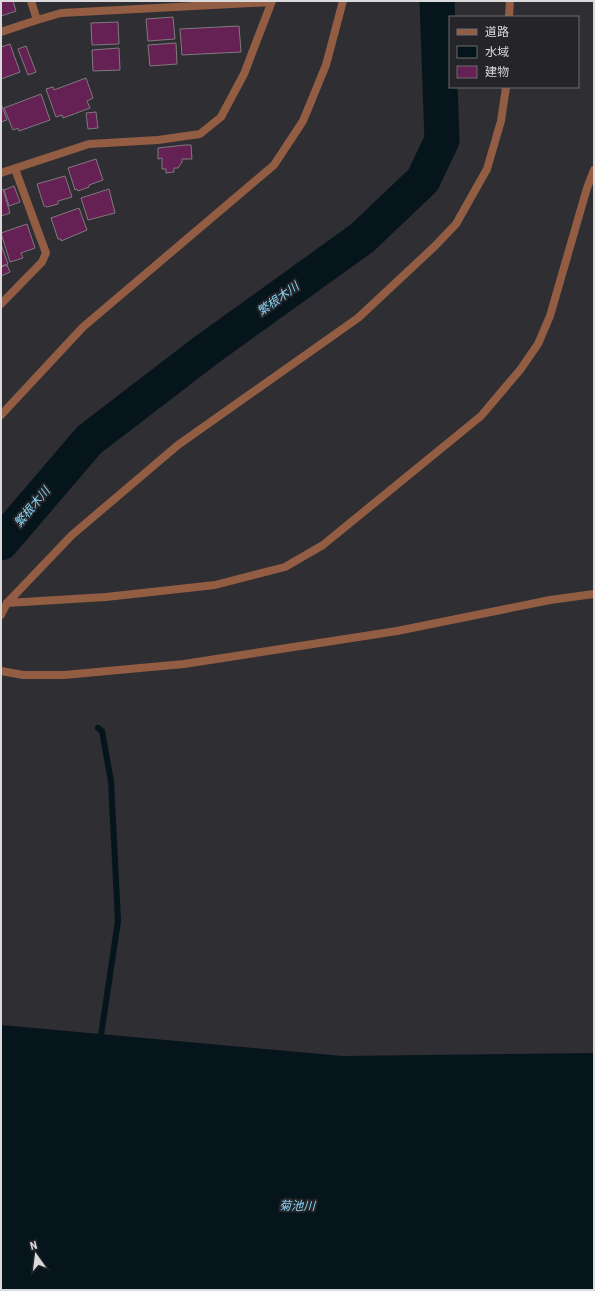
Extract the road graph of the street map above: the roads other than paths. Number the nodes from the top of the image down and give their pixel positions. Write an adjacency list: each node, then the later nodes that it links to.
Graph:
1 (31, 1): 6 (street)
2 (343, 1): 13 (street)
3 (510, 1): 5 (street)
4 (272, 2): 6 (street); 9 (street)
5 (509, 16)
6 (38, 20): 7 (street)
7 (1, 32)
8 (506, 88): 15 (street)
9 (15, 169): 11 (street); 12 (street)
10 (594, 170): 15 (street)
11 (1, 173)
12 (1, 304)
13 (1, 415)
14 (594, 594): 17 (street)
15 (6, 603): 16 (street)
16 (1, 615)
17 (1, 671)

